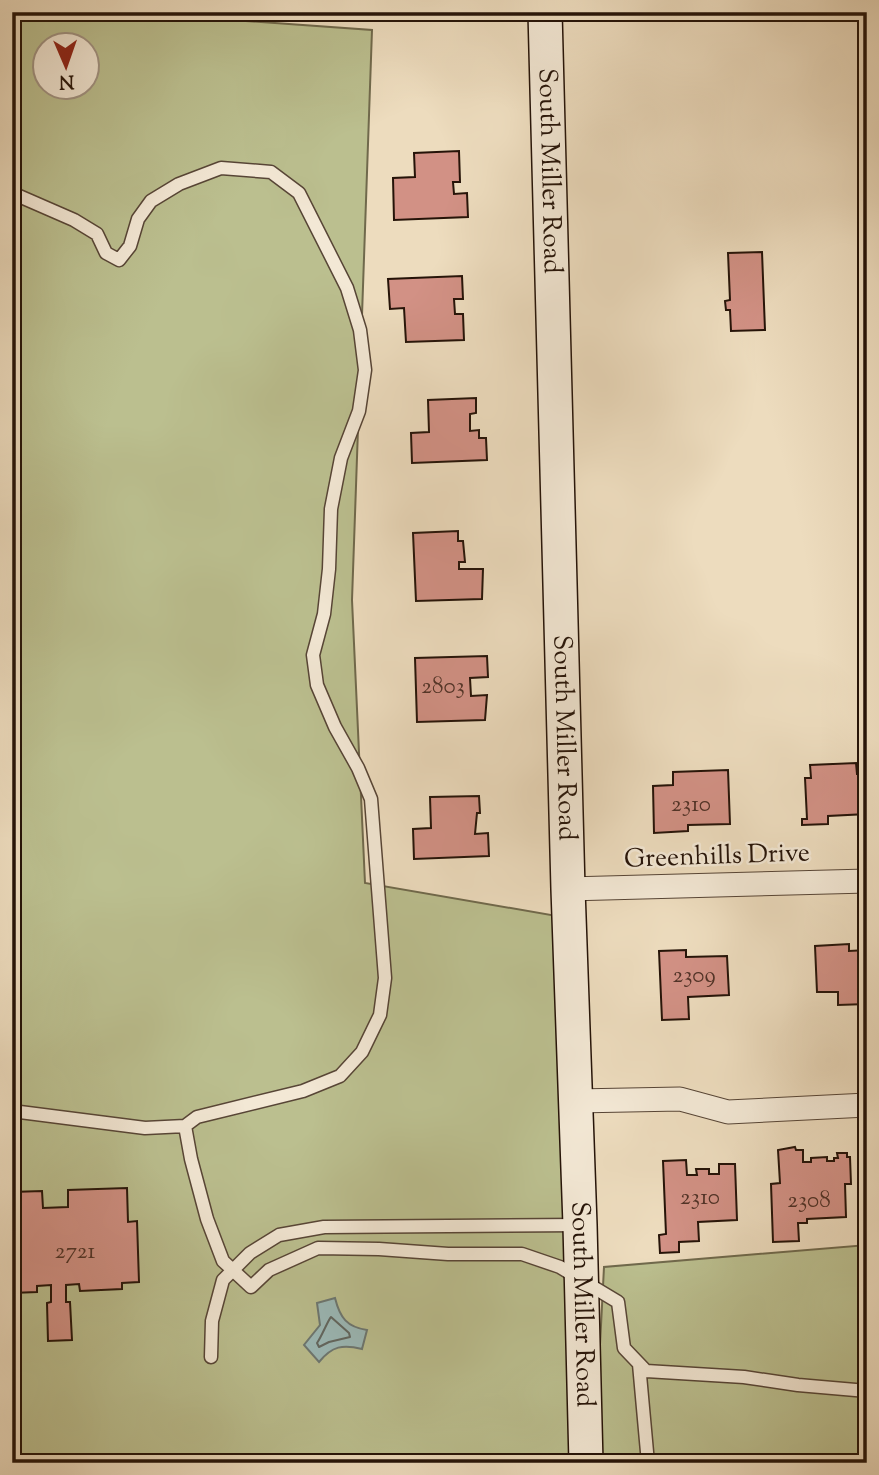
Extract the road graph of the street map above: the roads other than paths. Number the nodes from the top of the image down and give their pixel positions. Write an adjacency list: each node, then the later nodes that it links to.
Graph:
1 (545, 12): 4 (street, South Miller Road)
2 (12, 193): 8 (lane)
3 (867, 881): 4 (street, Greenhills Drive)
4 (568, 889): 5 (street, South Miller Road)
5 (576, 1101): 6 (street); 9 (street, South Miller Road)
6 (867, 1105)
7 (12, 1111): 8 (lane)
8 (186, 1126): 10 (lane)
9 (580, 1225): 10 (lane); 11 (street, South Miller Road)
10 (233, 1270): 11 (lane); 12 (lane)
11 (582, 1280): 13 (lane); 15 (street, South Miller Road)
12 (211, 1357)
13 (639, 1364): 14 (lane); 16 (lane)
14 (867, 1391)
15 (586, 1463)
16 (648, 1463)

